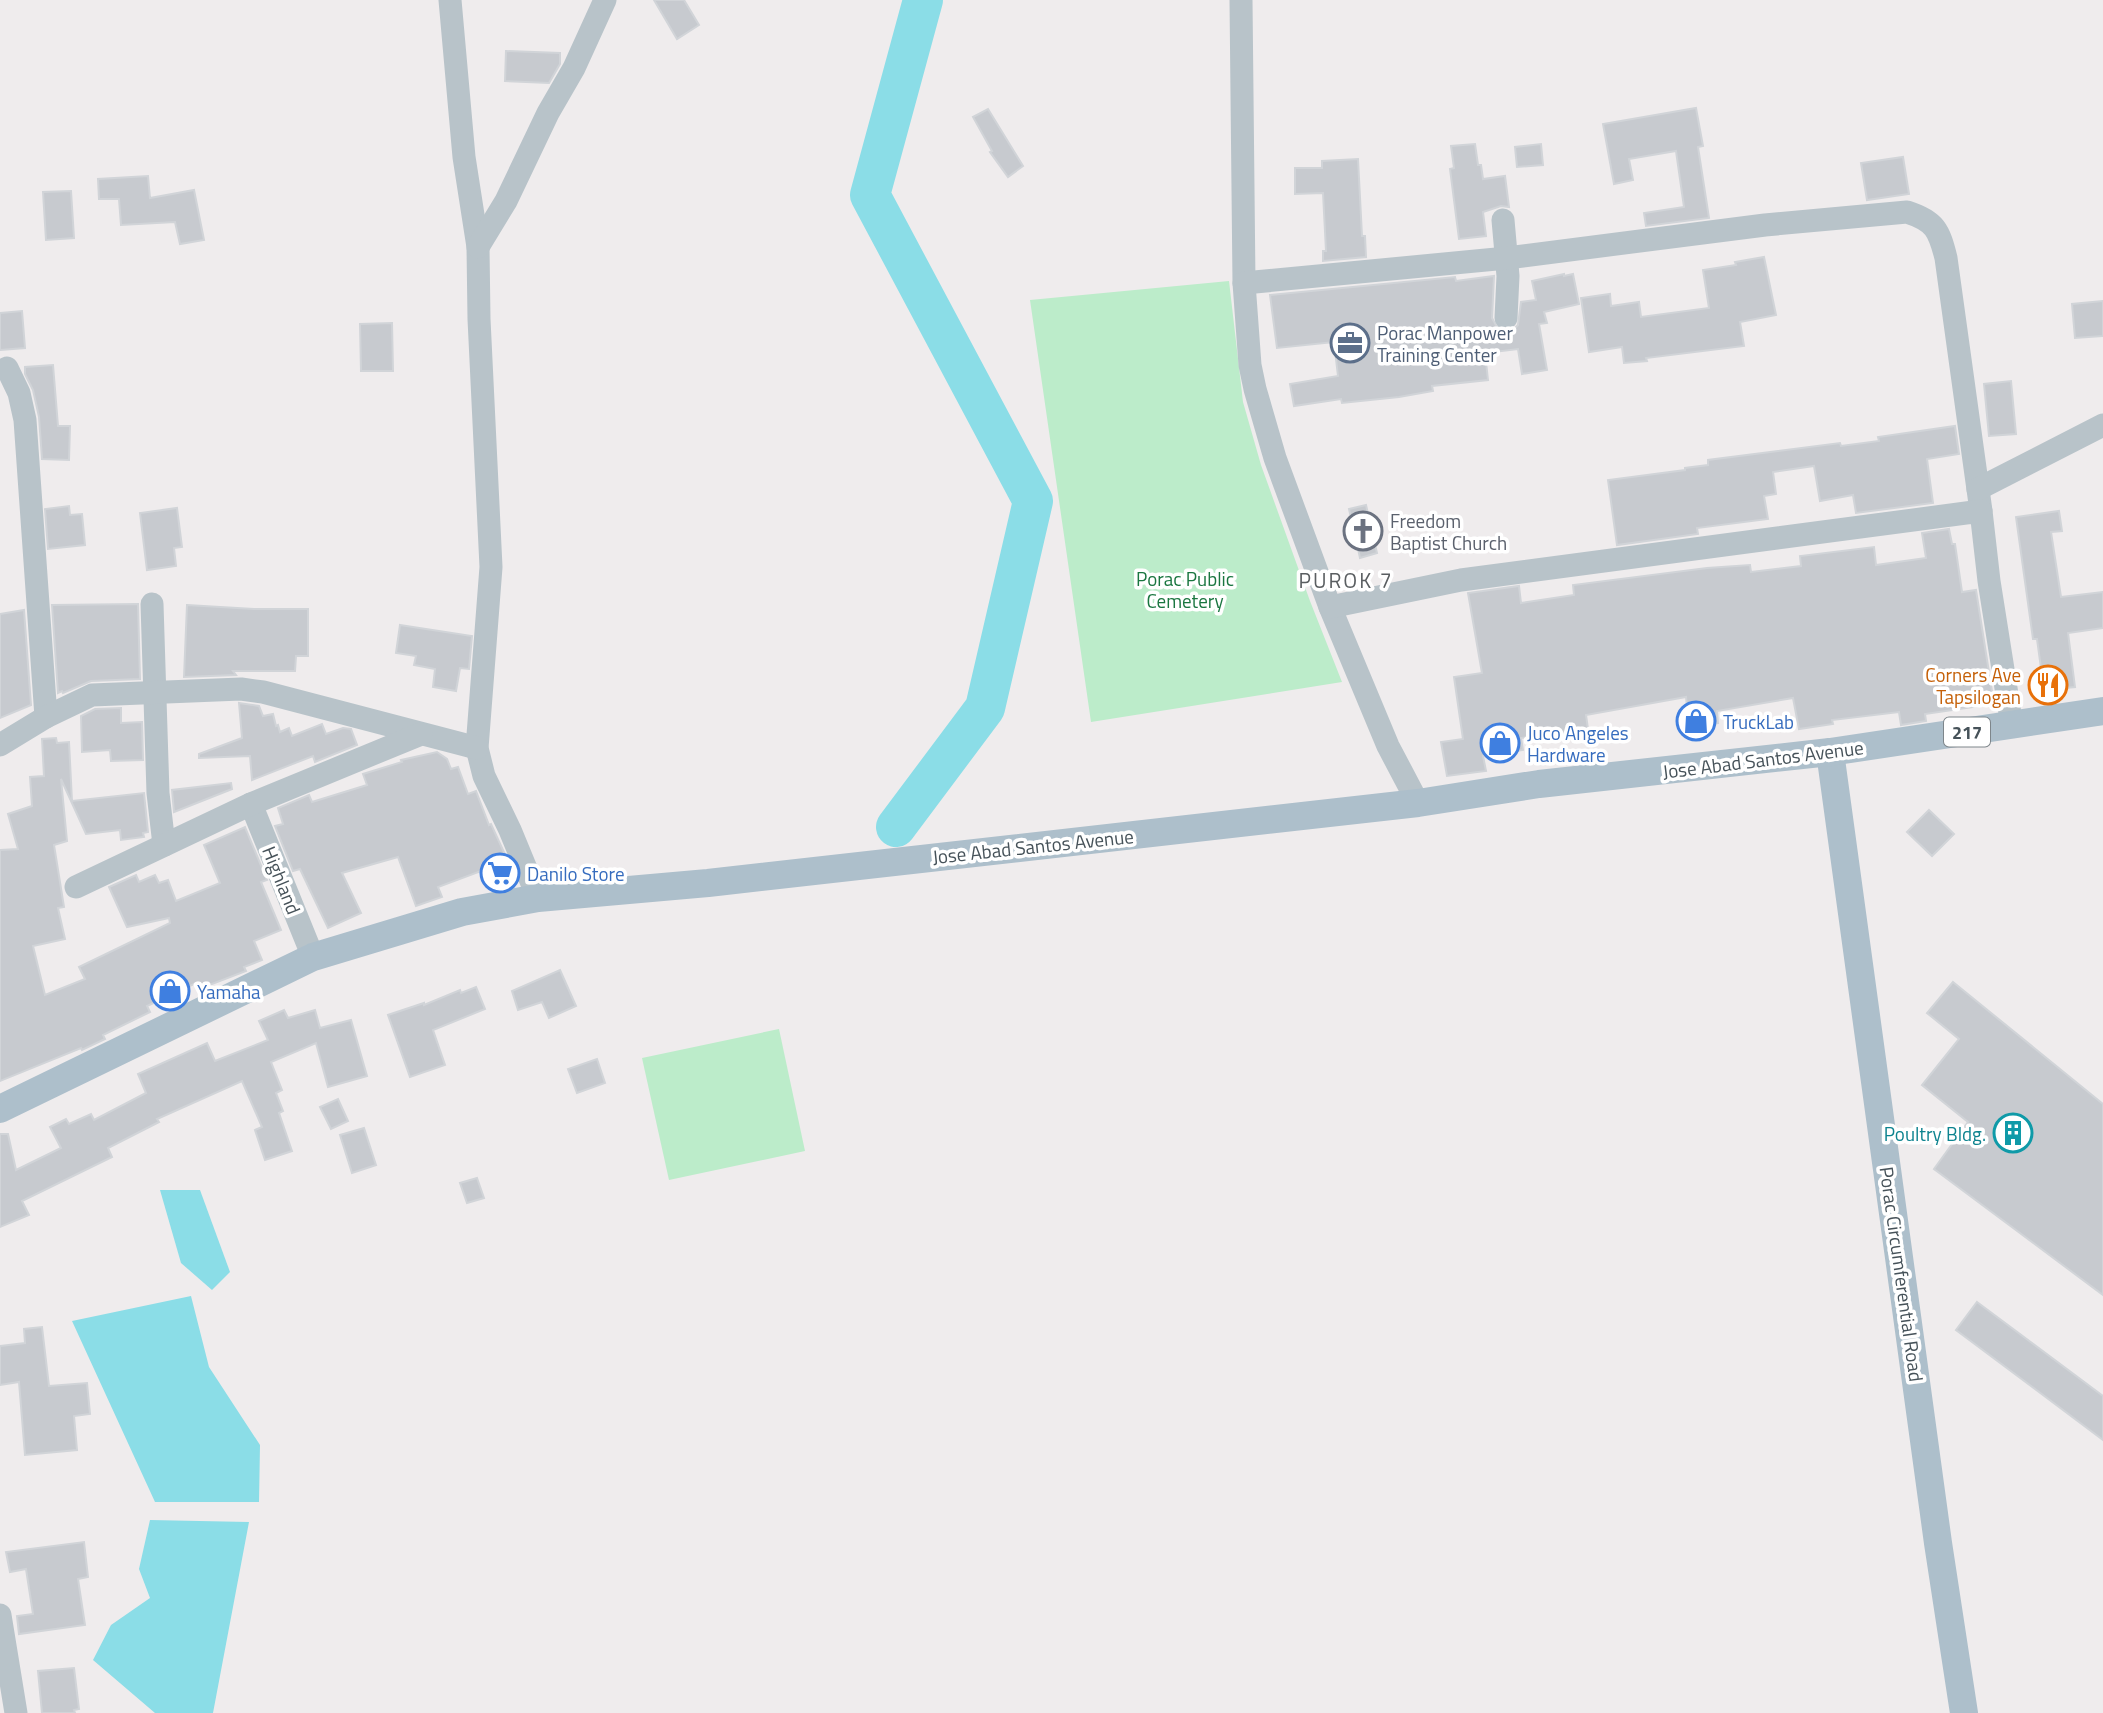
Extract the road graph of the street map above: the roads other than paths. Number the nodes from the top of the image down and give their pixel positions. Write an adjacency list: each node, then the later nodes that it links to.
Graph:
1 (450, 0): 5 (street)
2 (605, 0): 5 (street)
3 (1241, 0): 7 (street)
4 (1503, 220): 6 (street)
5 (478, 247): 20 (street)
6 (1507, 258): 7 (street); 8 (street); 11 (street)
7 (1244, 283): 13 (street)
8 (1506, 317)
9 (6, 368): 16 (street)
10 (2103, 425): 11 (street)
11 (1980, 500): 13 (street); 17 (street)
12 (152, 604): 14 (street)
13 (1329, 607): 22 (street)
14 (156, 694): 16 (street); 18 (street); 24 (street)
15 (2103, 711): 17 (main road, Jose Abad Santos Avenue / 217)
16 (46, 717): 19 (street)
17 (2012, 726): 21 (main road, Jose Abad Santos Avenue / 217)
18 (421, 734): 20 (street); 23 (street)
19 (0, 745)
20 (477, 748): 26 (street)
21 (1830, 752): 22 (main road, Jose Abad Santos Avenue / 217); 31 (main road, Porac Circumferential Road)
22 (1418, 803): 26 (main road, Jose Abad Santos Avenue / 217)
23 (251, 804): 24 (street); 27 (street, Highland)
24 (164, 845): 25 (street)
25 (76, 887)
26 (538, 898): 27 (main road, Jose Abad Santos Avenue / 217)
27 (313, 957): 28 (main road, Jose Abad Santos Avenue / 217)
28 (0, 1109)
29 (0, 1615): 30 (street)
30 (16, 1713)
31 (1964, 1713)

